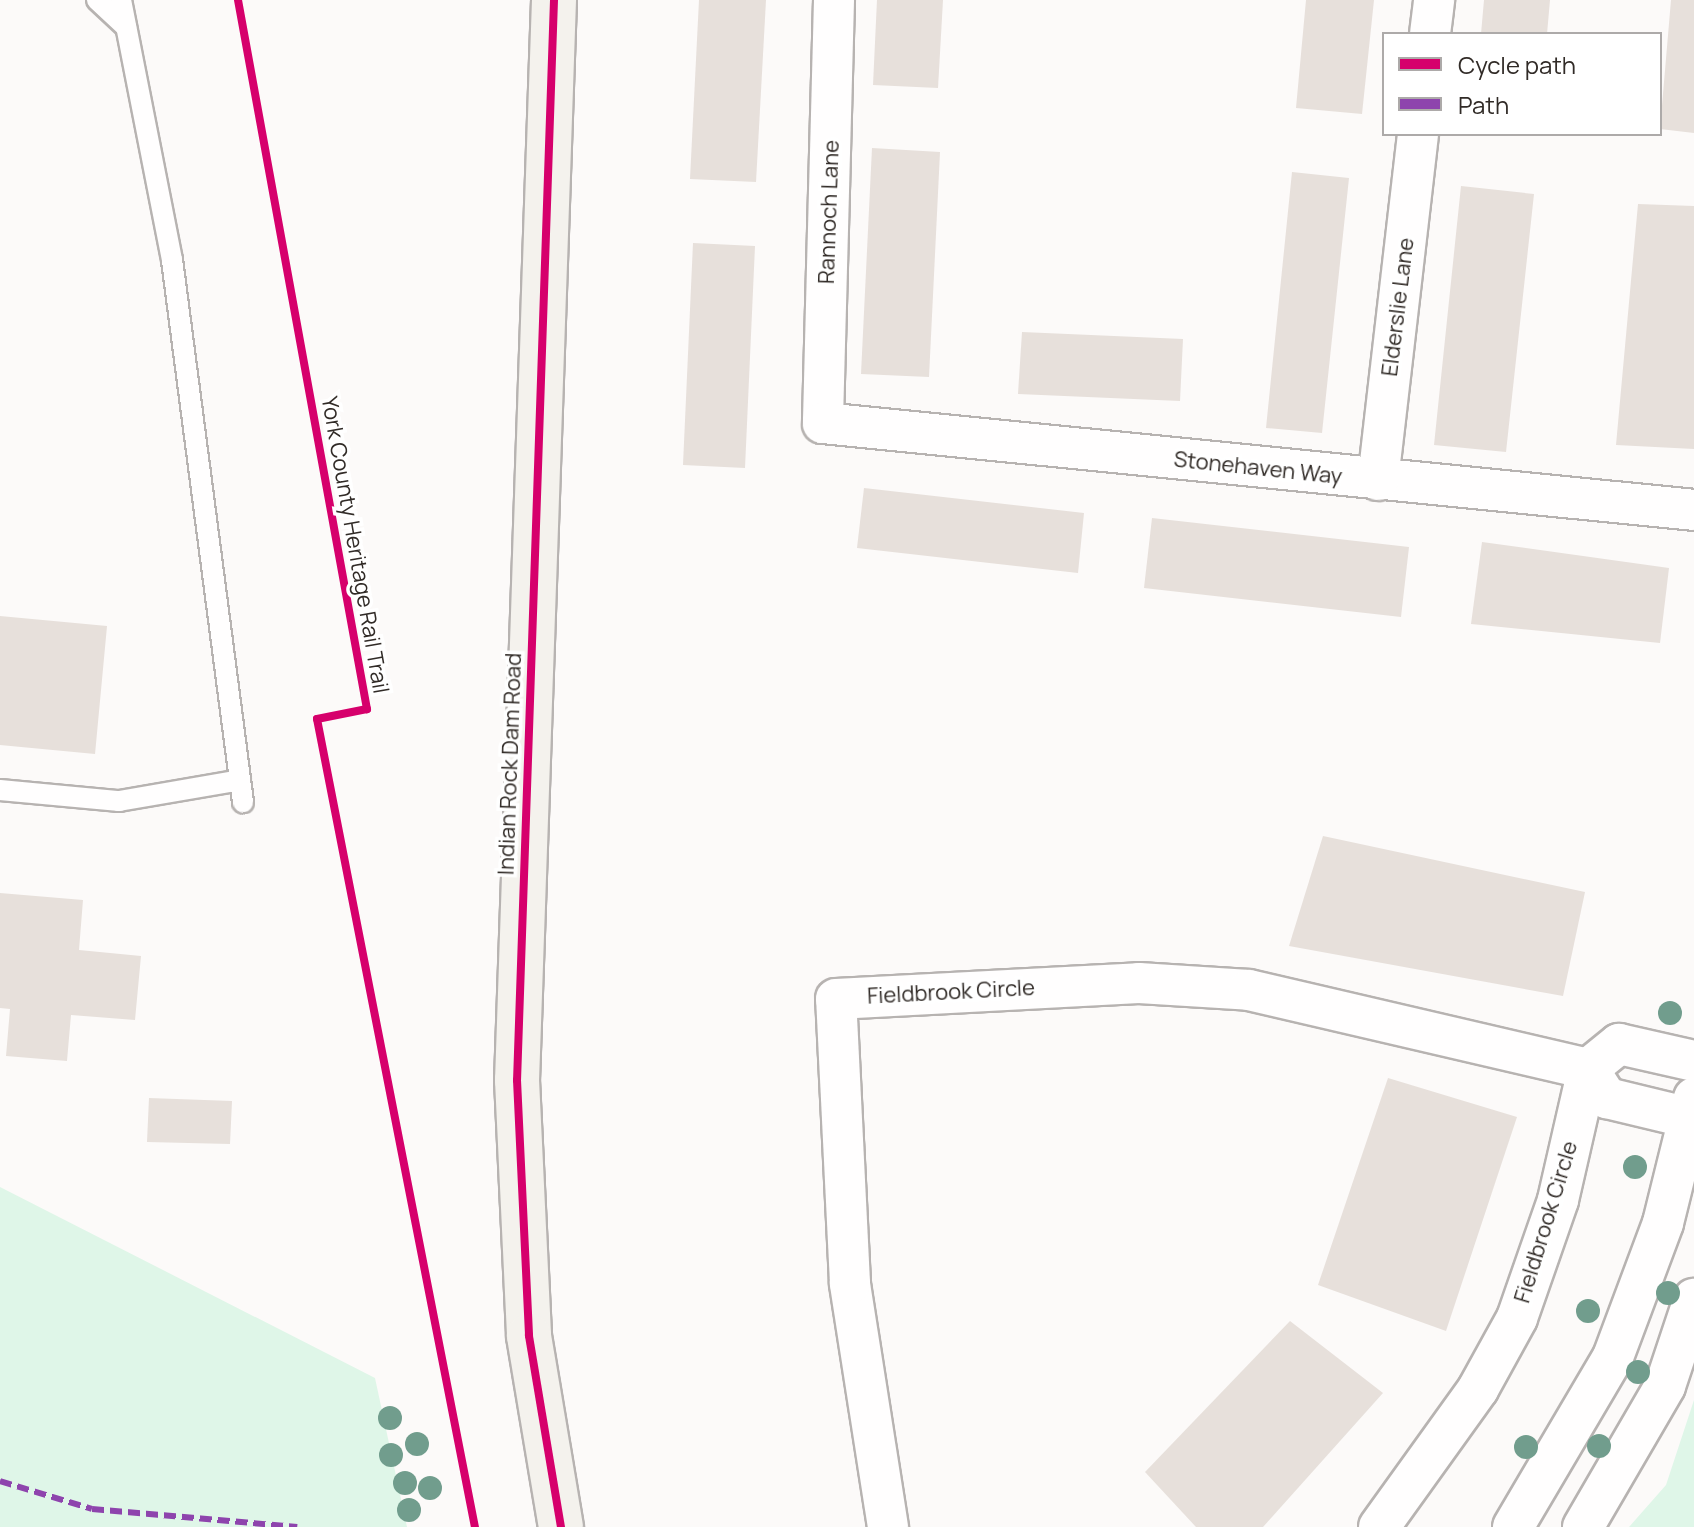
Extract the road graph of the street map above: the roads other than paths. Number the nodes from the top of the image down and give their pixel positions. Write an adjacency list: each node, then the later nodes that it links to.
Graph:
1 (97, 0): 6 (lane)
2 (121, 0): 6 (lane)
3 (554, 0): 19 (street, Indian Rock Dam Road)
4 (834, 0): 9 (street, Rannoch Lane)
5 (1434, 0): 7 (street)
6 (126, 27): 12 (lane)
7 (1430, 32)
8 (1418, 136): 10 (street, Elderslie Lane)
9 (823, 423): 10 (street, Stonehaven Way)
10 (1378, 480): 11 (street, Stonehaven Way)
11 (1694, 510)
12 (240, 780): 13 (lane); 14 (lane)
13 (0, 790)
14 (243, 802)
15 (1694, 1061): 16 (street)
16 (1588, 1069): 17 (street); 20 (street, Fieldbrook Circle); 21 (street, Fieldbrook Circle)
17 (1692, 1112): 22 (street)
18 (1694, 1299): 23 (street)
19 (561, 1527)
20 (888, 1527)
21 (1379, 1527)
22 (1513, 1527)
23 (1583, 1527)

